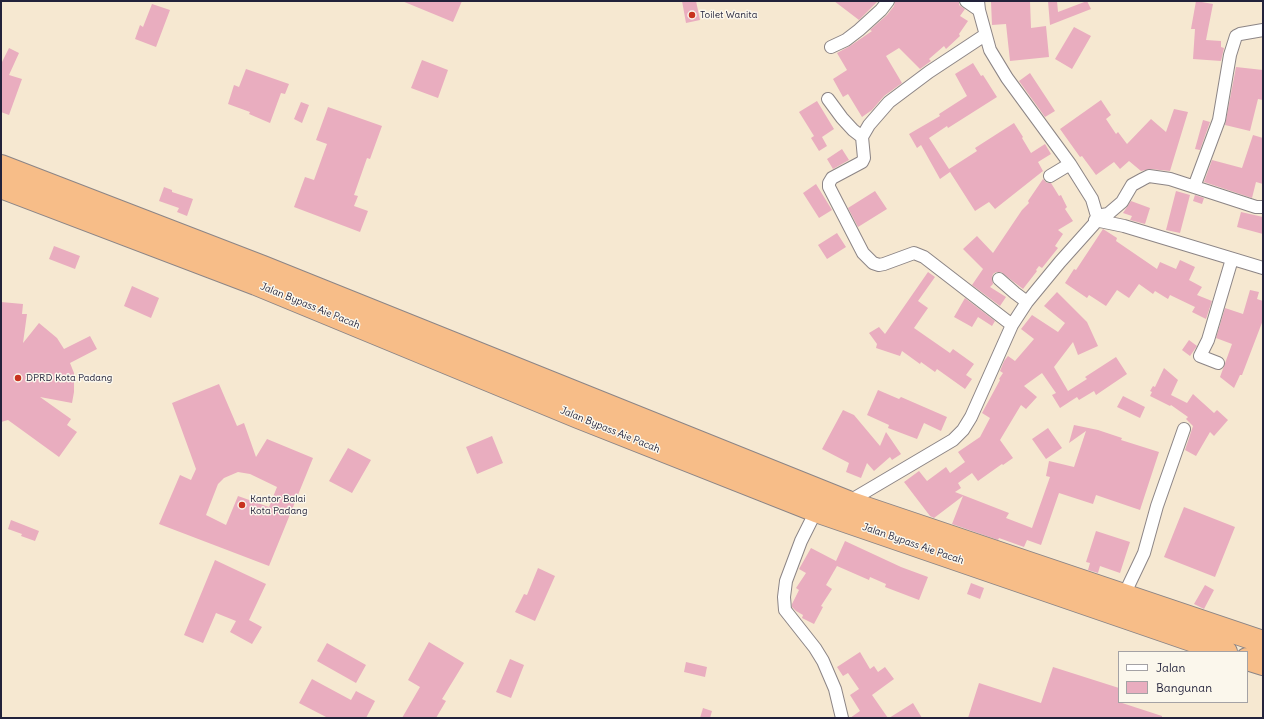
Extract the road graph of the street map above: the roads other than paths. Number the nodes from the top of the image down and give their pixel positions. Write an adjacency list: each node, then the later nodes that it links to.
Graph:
1 (888, 1): 6 (street)
2 (966, 1): 3 (street)
3 (979, 6): 5 (street)
4 (1263, 30): 13 (street)
5 (985, 36): 8 (street); 9 (street)
6 (831, 47)
7 (828, 100): 8 (street)
8 (862, 137): 20 (street)
9 (1070, 164): 11 (street); 15 (street)
10 (1, 166): 23 (highway)
11 (1050, 176)
12 (1, 187): 24 (highway, Jalan Bypass Aie Pacah)
13 (1194, 187): 14 (street); 15 (street)
14 (1263, 207)
15 (1096, 218): 16 (street); 19 (street)
16 (1232, 259): 17 (street); 21 (street)
17 (1263, 268)
18 (999, 279): 19 (street)
19 (1027, 302): 20 (street)
20 (1012, 325): 25 (street)
21 (1218, 363)
22 (1184, 429): 28 (street)
23 (722, 452): 24 (highway); 25 (highway)
24 (715, 472): 26 (highway, Jalan Bypass Aie Pacah)
25 (848, 502): 27 (highway)
26 (816, 512): 27 (highway, Jalan Bypass Aie Pacah); 33 (street)
27 (957, 550): 28 (highway); 30 (highway, Jalan Bypass Aie Pacah)
28 (1124, 595): 29 (highway)
29 (1263, 642)
30 (1223, 651)
31 (1248, 659): 32 (highway)
32 (1263, 664)
33 (842, 718)

